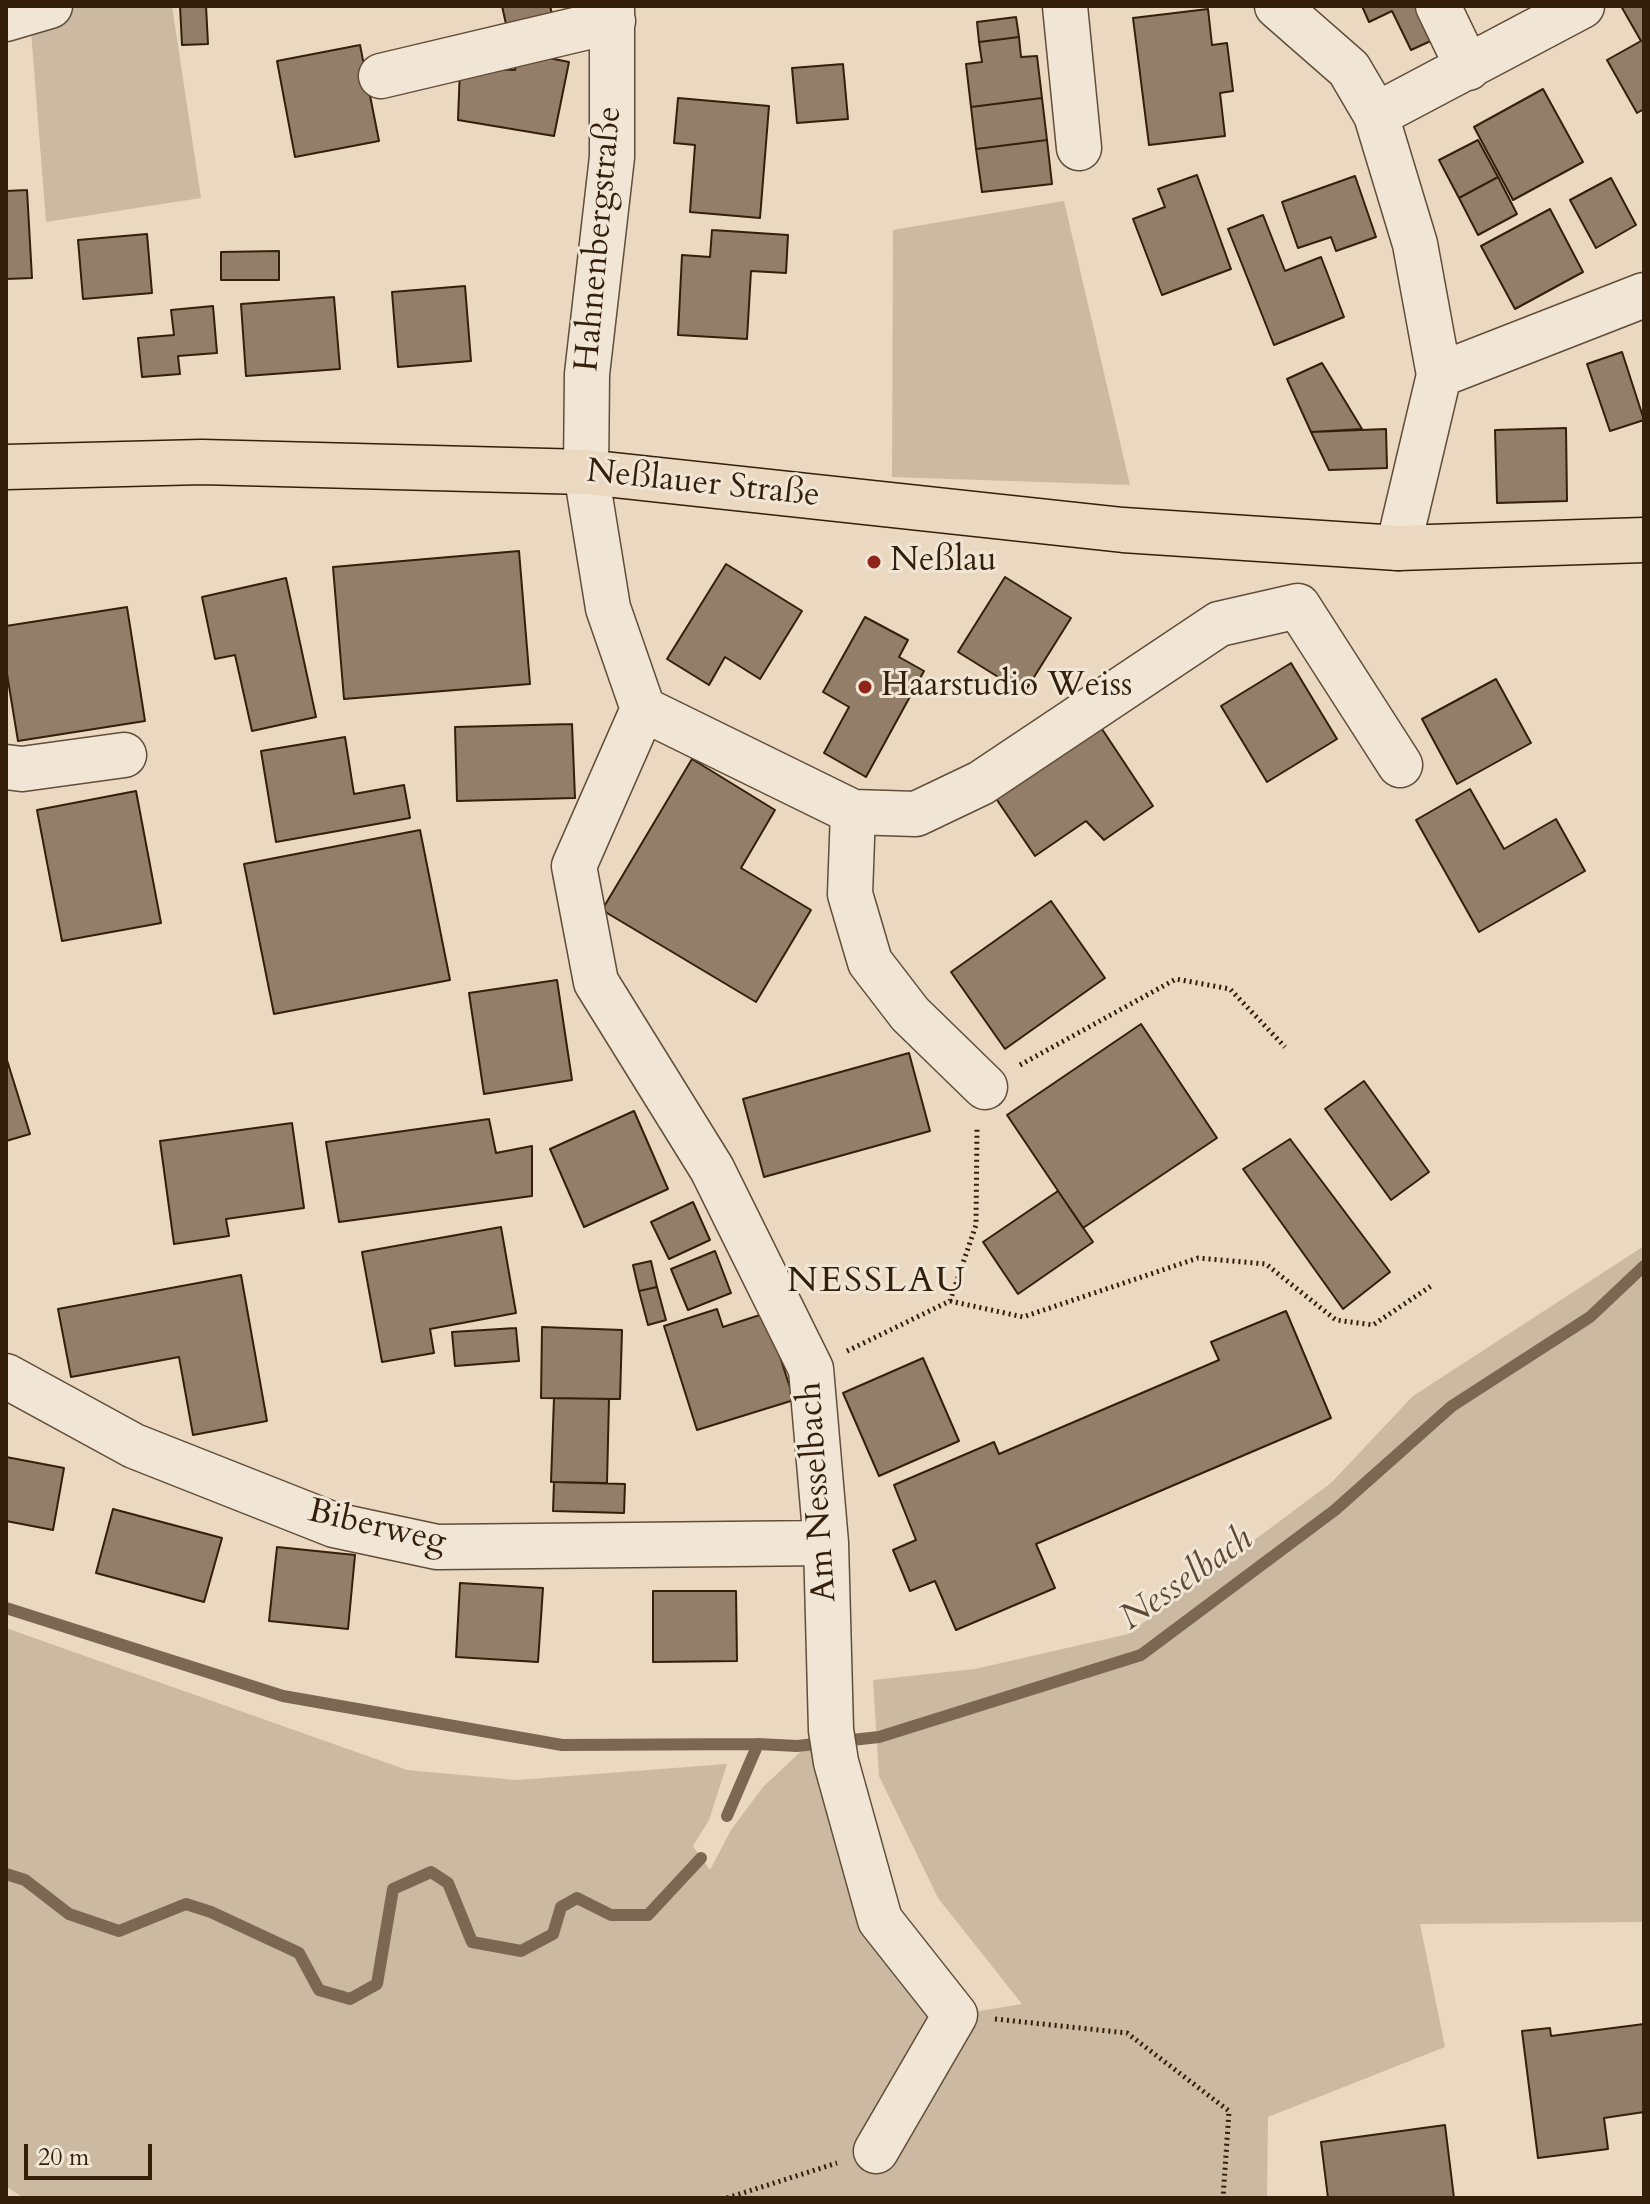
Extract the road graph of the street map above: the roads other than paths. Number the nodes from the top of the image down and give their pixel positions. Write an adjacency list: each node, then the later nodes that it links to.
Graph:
1 (50, 6): 7 (street)
2 (1065, 6): 11 (street)
3 (1277, 6): 10 (street)
4 (1438, 6): 8 (street)
5 (1582, 6): 8 (street)
6 (612, 14): 9 (street); 15 (street, Hahnenbergstraße)
7 (6, 19)
8 (1468, 68): 10 (street)
9 (381, 76)
10 (1376, 115): 13 (street)
11 (1079, 148)
12 (1644, 295): 13 (street)
13 (1439, 375): 17 (street)
14 (6, 467): 15 (main road, Neßlauer Straße)
15 (586, 472): 17 (main road, Neßlauer Straße); 18 (street)
16 (1644, 540): 17 (main road, Neßlauer Straße)
17 (1398, 548)
18 (643, 709): 22 (street); 25 (street, Am Nesselbach)
19 (124, 755): 21 (street)
20 (1400, 765): 22 (street)
21 (6, 767)
22 (853, 812): 23 (street)
23 (985, 1087)
24 (6, 1376): 25 (street, Biberweg)
25 (826, 1543): 26 (street, Am Nesselbach)
26 (876, 2151)

